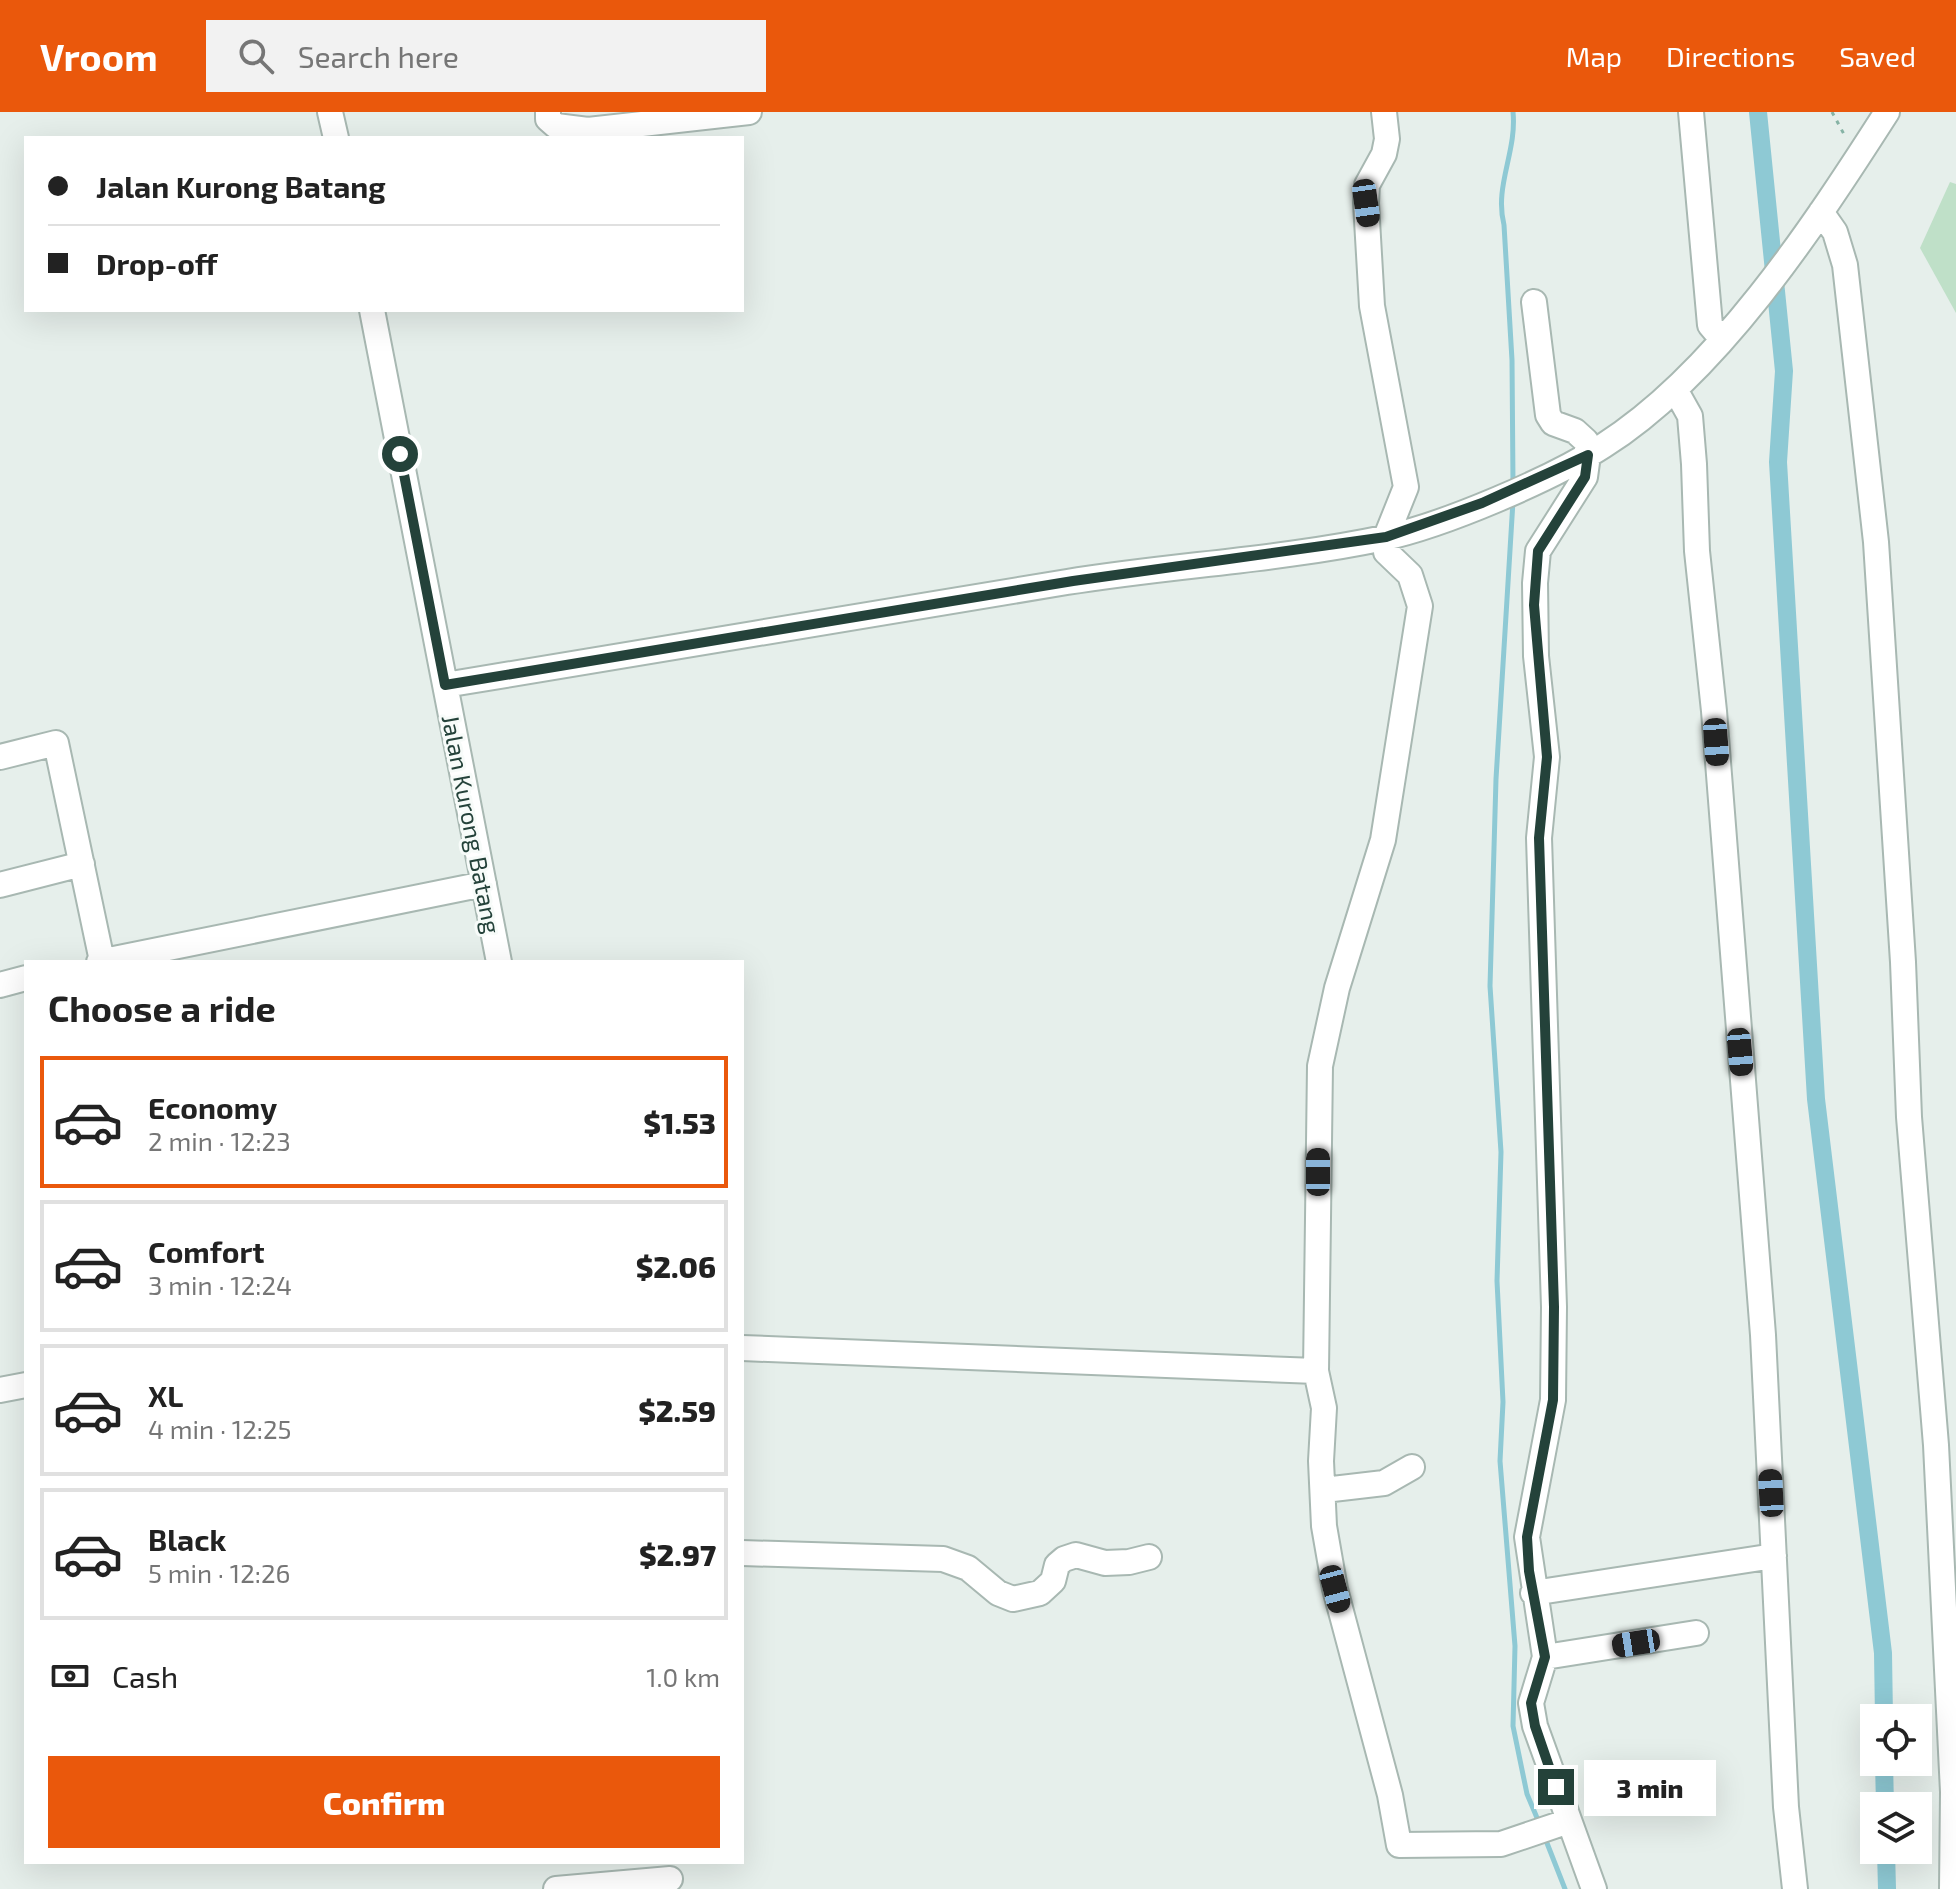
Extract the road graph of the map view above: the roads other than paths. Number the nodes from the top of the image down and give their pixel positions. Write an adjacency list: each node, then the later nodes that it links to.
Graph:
1 (330, 112): 7 (street)
2 (548, 112): 3 (street)
3 (749, 112)
4 (1384, 112): 14 (street)
5 (1691, 112): 11 (street)
6 (1887, 112): 8 (street)
7 (336, 136)
8 (1821, 212): 11 (street); 42 (street)
9 (1534, 302): 13 (street)
10 (372, 312): 15 (street, Jalan Kurong Batang)
11 (1724, 335): 12 (street)
12 (1676, 391): 13 (street); 32 (street)
13 (1588, 455): 14 (street); 34 (street)
14 (1386, 537): 15 (street); 26 (street)
15 (445, 685): 18 (street, Jalan Kurong Batang)
16 (0, 757): 17 (street)
17 (82, 864): 19 (street); 20 (street)
18 (484, 884): 21 (street); 22 (street, Jalan Kurong Batang)
19 (0, 885)
20 (101, 960)
21 (111, 960)
22 (499, 960)
23 (24, 979): 24 (street)
24 (0, 985)
25 (744, 1348): 26 (street)
26 (1316, 1371): 30 (street)
27 (24, 1385): 28 (street)
28 (0, 1390)
29 (1412, 1467): 30 (street)
30 (1324, 1490): 37 (street)
31 (744, 1553): 33 (street)
32 (1774, 1556): 34 (street); 41 (street)
33 (1149, 1557)
34 (1533, 1593): 36 (street)
35 (1696, 1633): 36 (street)
36 (1545, 1657): 37 (street)
37 (1562, 1822): 40 (street)
38 (669, 1877): 39 (street)
39 (556, 1889)
40 (1594, 1889)
41 (1795, 1889)
42 (1952, 1889)

